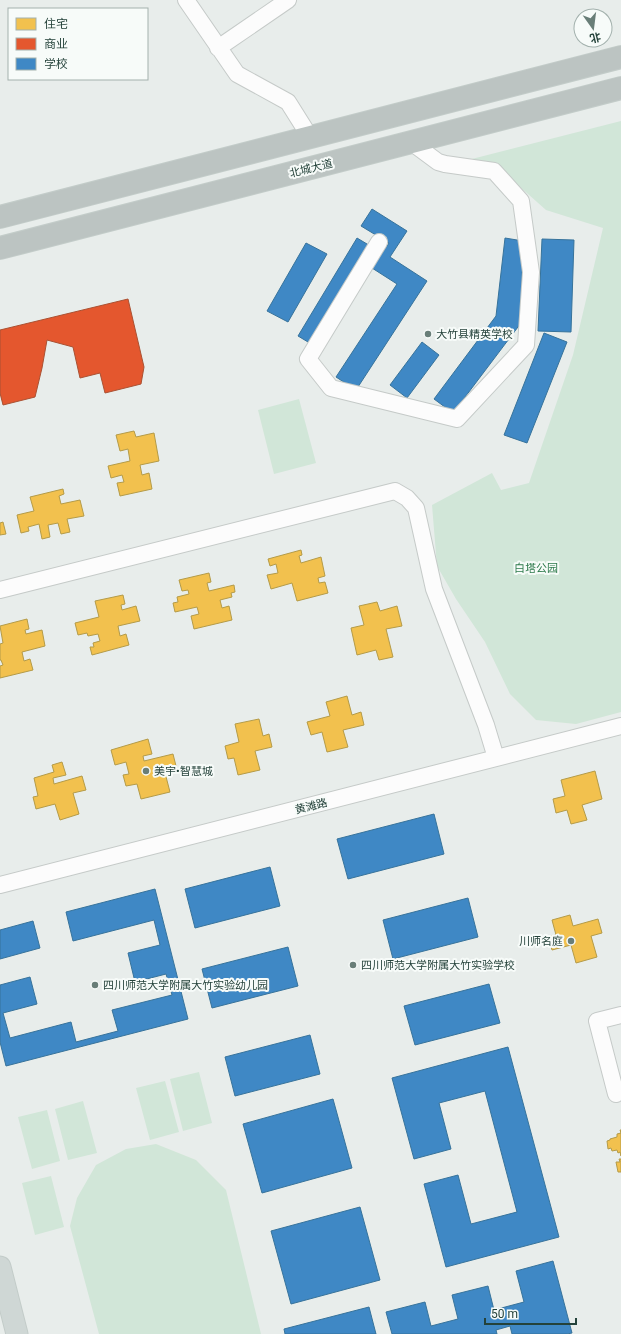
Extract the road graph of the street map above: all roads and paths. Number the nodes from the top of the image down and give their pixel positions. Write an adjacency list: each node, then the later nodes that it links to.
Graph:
1 (186, 0): 3 (street)
2 (288, 0): 3 (street)
3 (218, 48): 6 (street)
4 (621, 57): 6 (highway)
5 (621, 88): 7 (highway, 北城大道)
6 (310, 137): 8 (highway)
7 (411, 142): 9 (street); 10 (highway, 北城大道)
8 (0, 217)
9 (379, 242)
10 (0, 248)
11 (0, 590): 13 (street)
12 (621, 726): 13 (street, 黄滩路)
13 (496, 758): 14 (street, 黄滩路)
14 (0, 885)
15 (621, 1015): 16 (street)
16 (616, 1094)
17 (0, 1267): 18 (main road)
18 (17, 1334)

